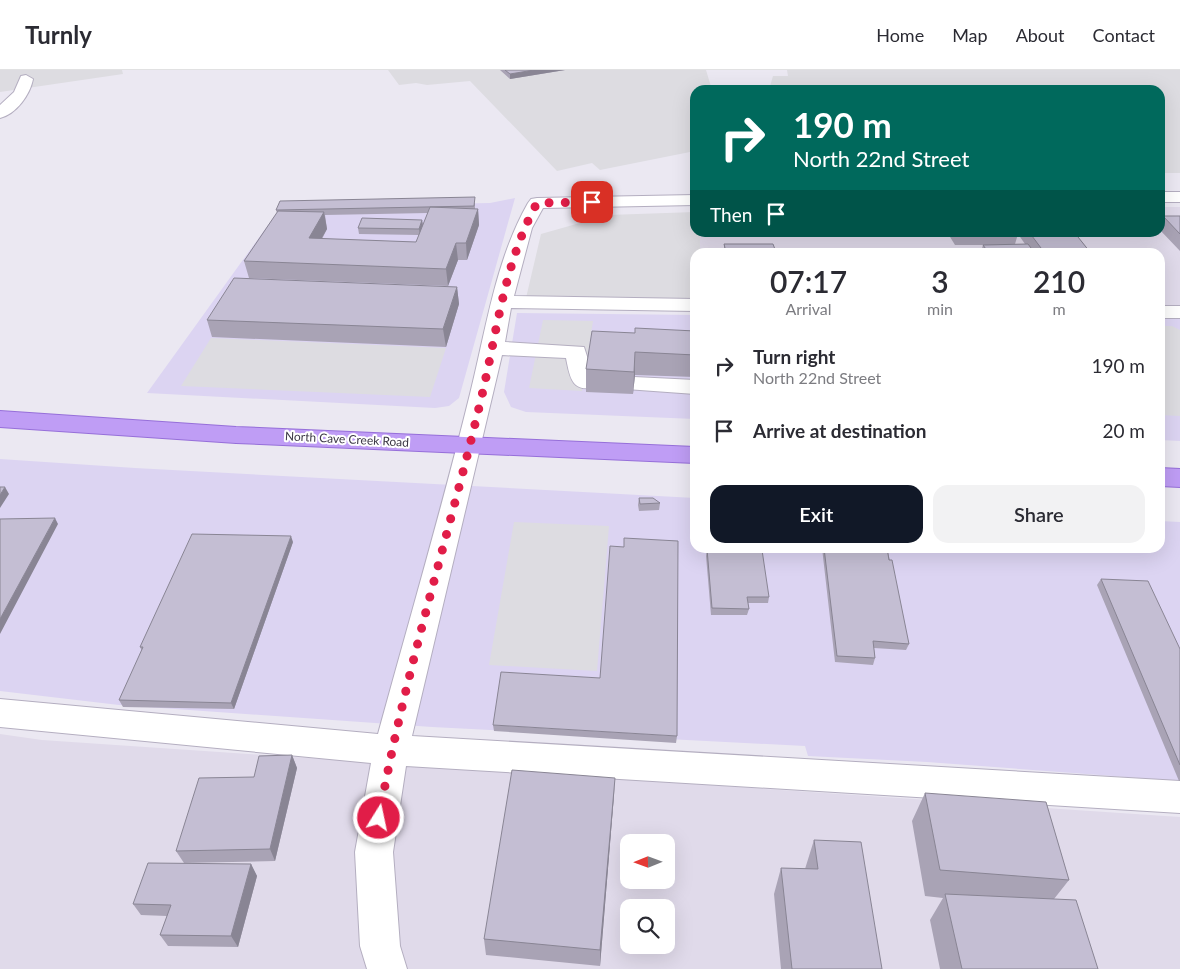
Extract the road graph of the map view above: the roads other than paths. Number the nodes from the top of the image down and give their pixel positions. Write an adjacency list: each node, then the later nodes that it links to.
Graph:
1 (26, 79): 2 (street)
2 (0, 113)
3 (1165, 197): 4 (street)
4 (1180, 197)
5 (690, 200): 6 (street)
6 (502, 302): 7 (street); 10 (street)
7 (690, 305)
8 (1165, 312): 9 (street)
9 (1180, 312)
10 (492, 348): 11 (street); 15 (street)
11 (588, 382)
12 (634, 384): 13 (street)
13 (690, 388)
14 (0, 419): 15 (main road, North Cave Creek Road)
15 (469, 444): 16 (main road, North Cave Creek Road); 20 (street)
16 (690, 455)
17 (1165, 477): 18 (main road)
18 (1180, 478)
19 (0, 713): 20 (street)
20 (391, 750): 21 (street); 22 (street)
21 (1180, 797)
22 (387, 969)

